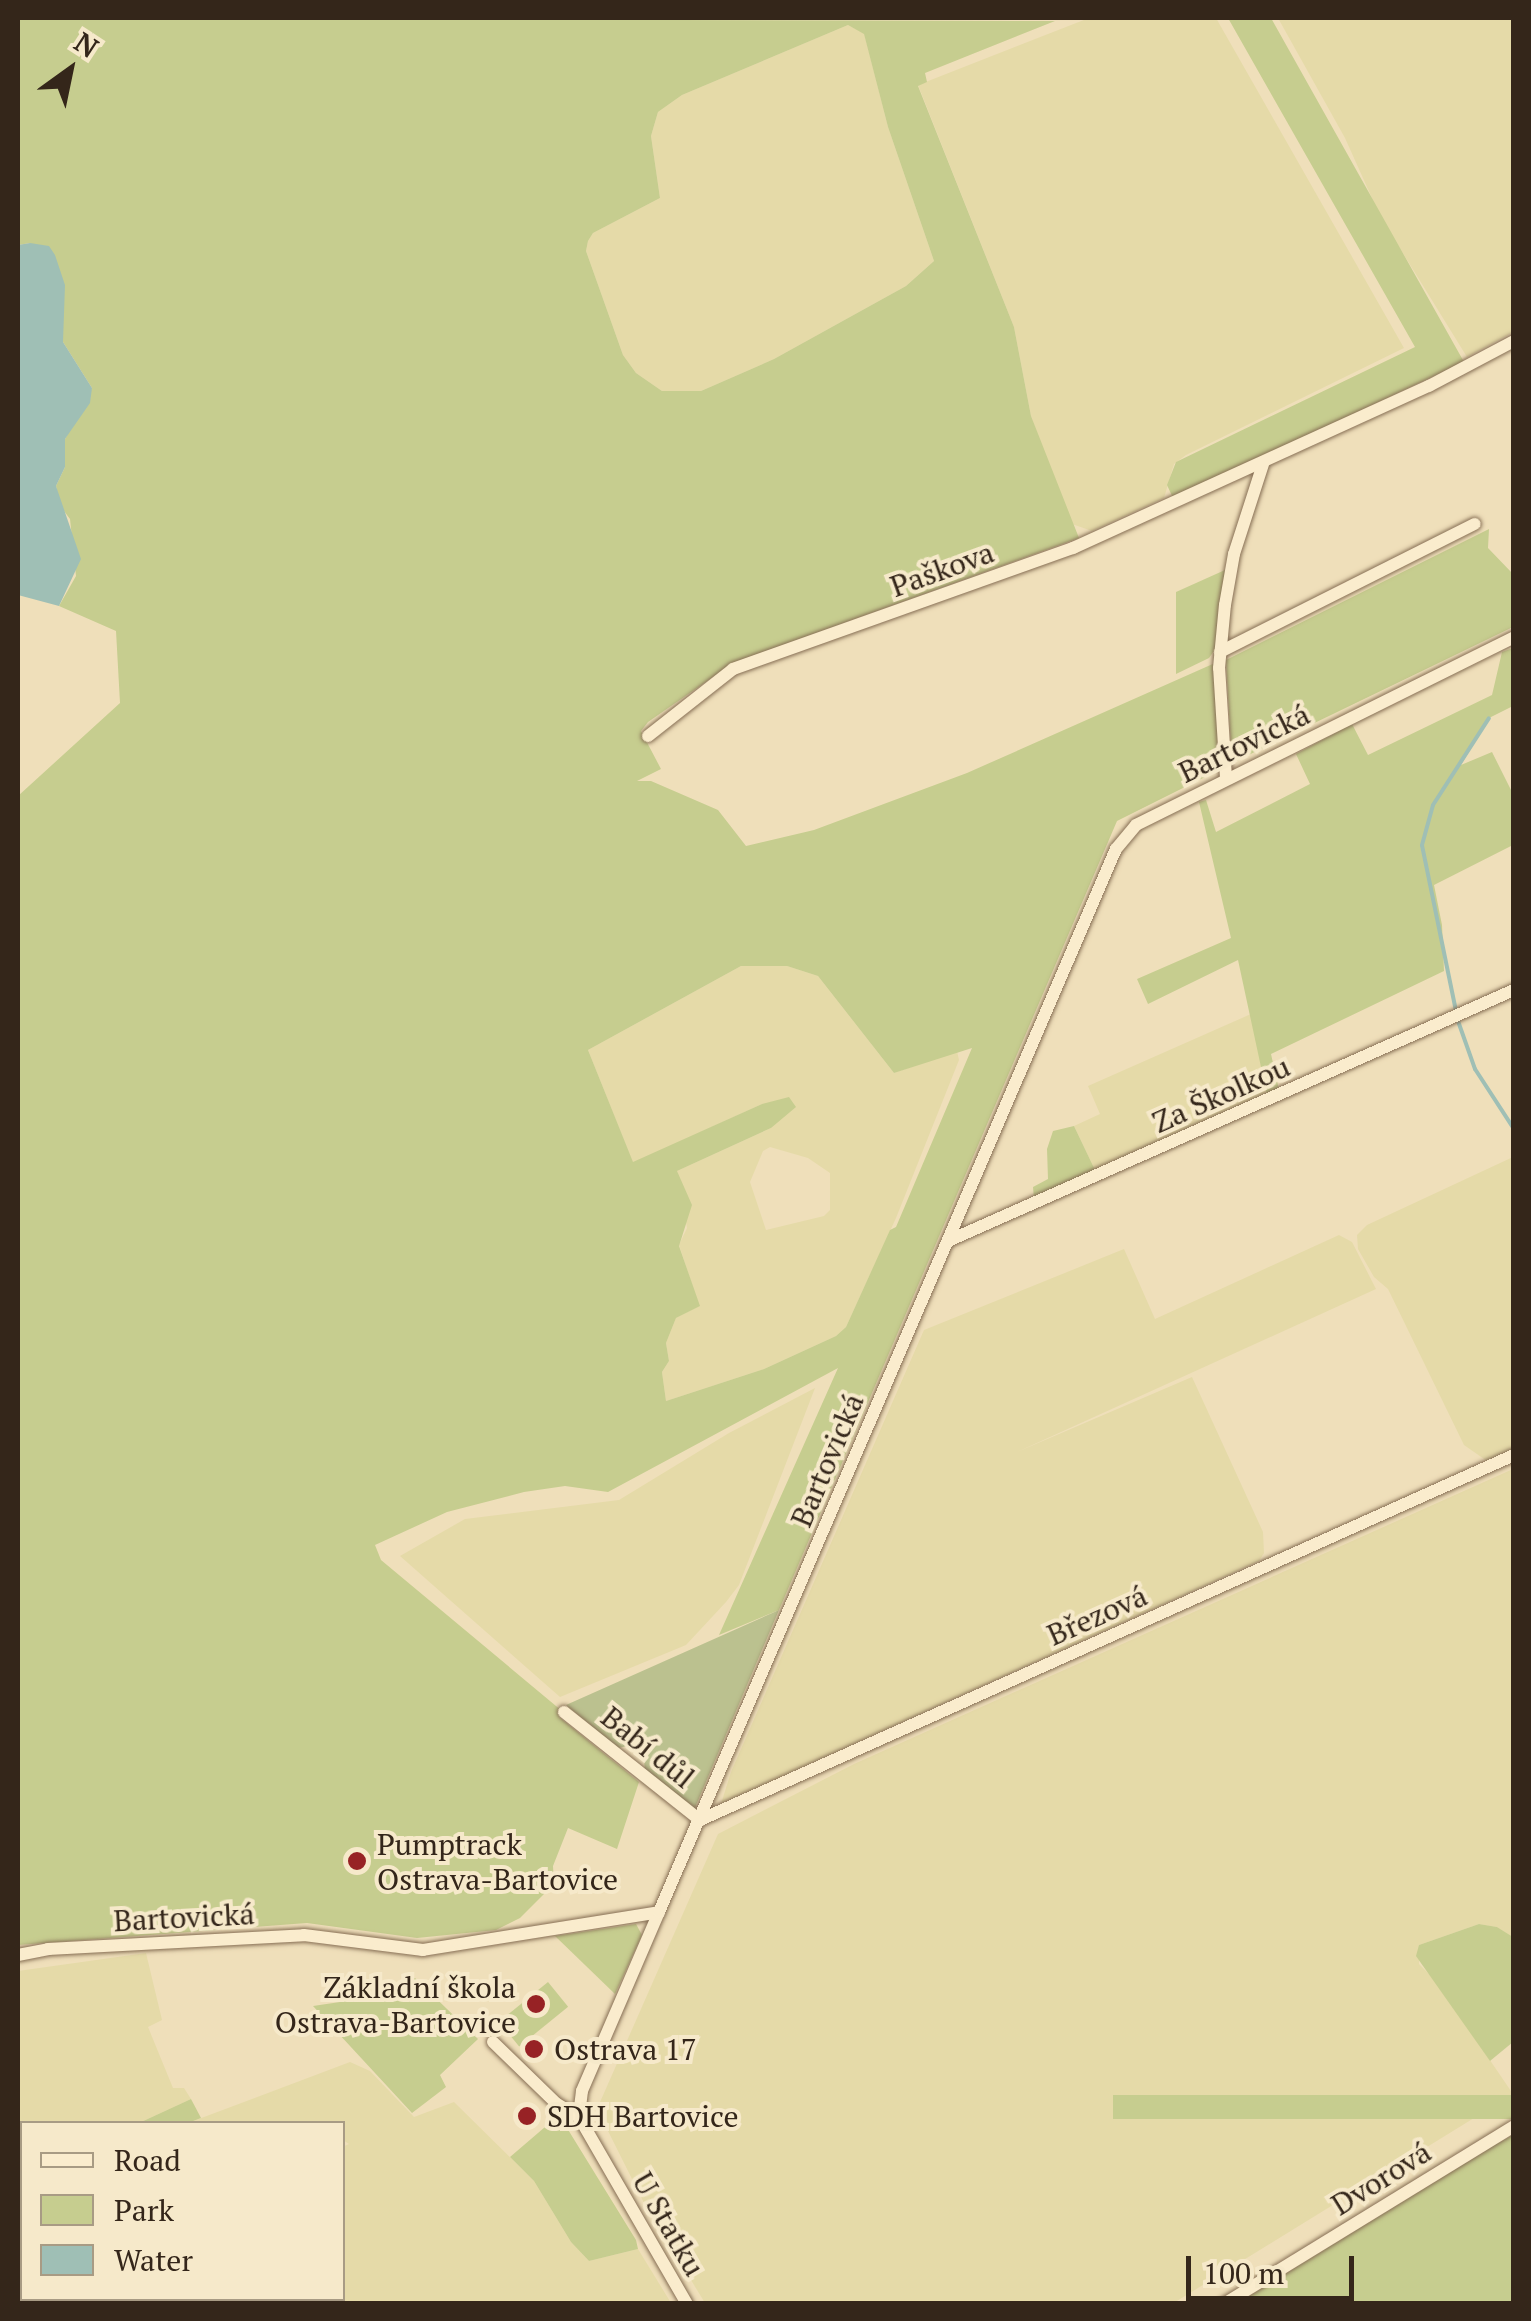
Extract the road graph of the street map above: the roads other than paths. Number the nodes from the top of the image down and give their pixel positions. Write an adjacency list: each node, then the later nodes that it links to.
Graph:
1 (1514, 341): 2 (street, Paškova)
2 (1264, 464): 5 (street); 6 (street, Paškova)
3 (1476, 524): 5 (street)
4 (1514, 637): 7 (street, Bartovická)
5 (1220, 652): 7 (street)
6 (648, 736)
7 (1226, 778): 9 (street, Bartovická)
8 (1514, 990): 9 (street, Za Školkou)
9 (948, 1241): 12 (street, Bartovická)
10 (1514, 1454): 12 (street, Březová)
11 (564, 1712): 12 (street, Babí důl)
12 (700, 1820): 13 (street, Bartovická)
13 (658, 1912): 14 (street, Bartovická); 16 (street)
14 (18, 1955)
15 (492, 2042): 16 (street, U Statku)
16 (579, 2117): 18 (street, U Statku)
17 (1514, 2126): 19 (street, Dvorová)
18 (687, 2304)
19 (1224, 2304)

